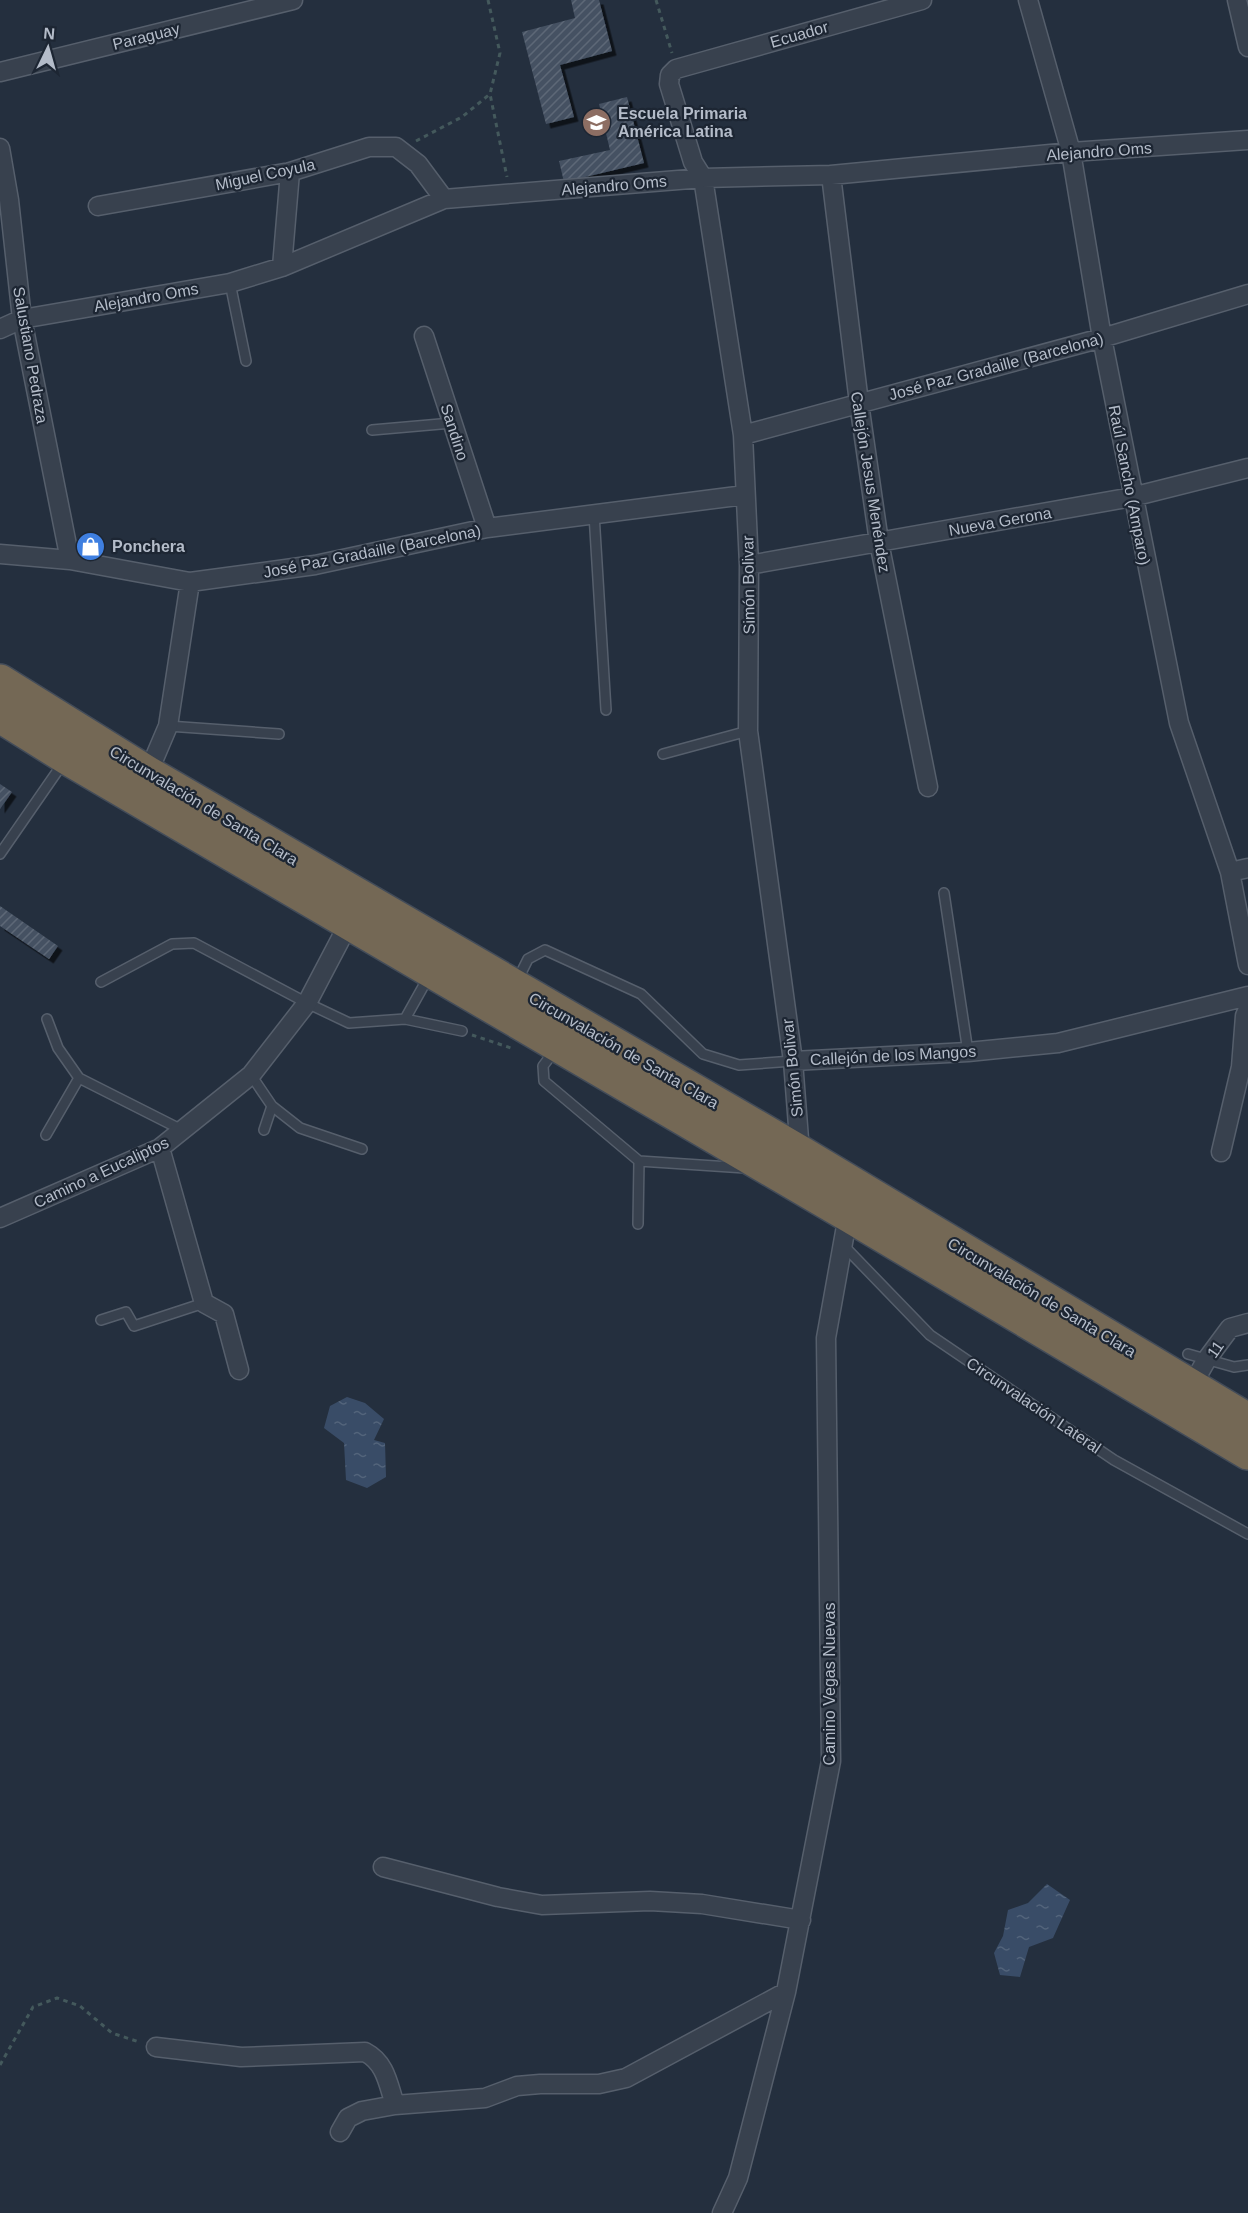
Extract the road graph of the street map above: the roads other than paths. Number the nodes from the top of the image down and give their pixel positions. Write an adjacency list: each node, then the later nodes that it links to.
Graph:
1 (293, 0): 7 (street, Paraguay)
2 (922, 0): 6 (street, Ecuador)
3 (1028, 0): 10 (street, Raúl Sancho (Amparo))
4 (1237, 0): 5 (street)
5 (1248, 48)
6 (676, 69): 13 (street, Simón Bolivar)
7 (0, 72)
8 (1248, 140): 10 (street, Alejandro Oms)
9 (0, 148): 15 (street, Salustiano Pedraza)
10 (1071, 152): 12 (street, Alejandro Oms); 23 (street, Raúl Sancho (Amparo))
11 (290, 172): 14 (street, Miguel Coyula); 16 (street, Miguel Coyula); 17 (street)
12 (831, 175): 13 (street, Alejandro Oms); 25 (street, Callejón Jesus Menéndez)
13 (703, 178): 14 (street, Alejandro Oms); 28 (street, Simón Bolivar)
14 (444, 199): 17 (street, Alejandro Oms)
15 (4, 201): 20 (street, Salustiano Pedraza)
16 (98, 206)
17 (282, 267): 18 (street, Alejandro Oms)
18 (230, 283): 20 (street, Alejandro Oms); 24 (lane)
19 (1248, 294): 23 (street, José Paz Gradaille (Barcelona))
20 (22, 319): 21 (street, Alejandro Oms); 36 (street, Salustiano Pedraza)
21 (0, 329)
22 (424, 336): 26 (street, Sandino)
23 (1102, 338): 25 (street, José Paz Gradaille (Barcelona)); 31 (street, Raúl Sancho (Amparo))
24 (246, 361)
25 (859, 403): 28 (street, José Paz Gradaille (Barcelona)); 34 (street, Callejón Jesus Menéndez)
26 (452, 423): 27 (lane); 33 (street, Sandino)
27 (372, 430)
28 (742, 435): 30 (street, Simón Bolivar)
29 (1248, 468): 31 (street, Nueva Gerona)
30 (745, 495): 32 (street, José Paz Gradaille (Barcelona)); 37 (street, Simón Bolivar)
31 (1132, 497): 34 (street, Nueva Gerona); 51 (street, Raúl Sancho (Amparo))
32 (594, 514): 33 (street, José Paz Gradaille (Barcelona)); 40 (lane)
33 (487, 528): 38 (street, José Paz Gradaille (Barcelona))
34 (879, 542): 37 (street, Nueva Gerona); 48 (street, Callejón Jesus Menéndez)
35 (0, 554): 36 (street, José Paz Gradaille (Barcelona))
36 (70, 560): 38 (street, José Paz Gradaille (Barcelona))
37 (749, 565): 43 (street, Simón Bolivar)
38 (190, 582): 42 (street)
39 (0, 681): 47 (highway, Circunvalación de Santa Clara)
40 (606, 710)
41 (0, 716): 46 (highway, Circunvalación de Santa Clara)
42 (168, 726): 44 (lane); 47 (street)
43 (748, 731): 45 (lane); 66 (street, Simón Bolivar)
44 (279, 734)
45 (663, 754)
46 (66, 758): 49 (lane); 53 (highway, Circunvalación de Santa Clara)
47 (148, 773): 57 (highway, Circunvalación de Santa Clara)
48 (928, 787)
49 (0, 854)
50 (1248, 868): 51 (street)
51 (1230, 872): 54 (street, Raúl Sancho (Amparo))
52 (944, 893): 64 (lane)
53 (349, 923): 55 (highway, Circunvalación de Santa Clara); 59 (street, Camino a Eucaliptos)
54 (1248, 965)
55 (432, 971): 62 (lane); 65 (highway, Circunvalación de Santa Clara)
56 (101, 982): 59 (lane)
57 (515, 986): 66 (lane, Callejón de los Mangos); 77 (highway, Circunvalación de Santa Clara)
58 (1248, 996): 64 (street, Callejón de los Mangos)
59 (307, 1003): 62 (lane); 67 (street, Camino a Eucaliptos)
60 (1248, 1009): 75 (street)
61 (47, 1019): 68 (lane)
62 (405, 1019): 63 (lane)
63 (462, 1031)
64 (968, 1052): 66 (street, Callejón de los Mangos)
65 (551, 1056): 76 (lane); 77 (highway, Circunvalación de Santa Clara)
66 (793, 1061): 77 (street, Simón Bolivar)
67 (251, 1075): 69 (lane); 71 (street, Camino a Eucaliptos)
68 (79, 1078): 71 (lane); 72 (lane)
69 (272, 1106): 70 (lane); 74 (lane)
70 (264, 1130)
71 (184, 1131): 73 (street, Camino a Eucaliptos)
72 (46, 1135)
73 (160, 1148): 78 (street, Camino a Eucaliptos); 81 (street)
74 (362, 1149)
75 (1221, 1152)
76 (639, 1161): 77 (lane); 79 (lane)
77 (786, 1167): 80 (highway, Circunvalación de Santa Clara); 87 (highway, Circunvalación de Santa Clara)
78 (0, 1218)
79 (638, 1224)
80 (845, 1230): 89 (highway, Circunvalación de Santa Clara); 90 (lane, Circunvalación Lateral); 92 (street, Camino Vegas Nuevas)
81 (204, 1303): 82 (lane); 86 (street)
82 (101, 1320)
83 (1248, 1323): 87 (street, 11)
84 (1188, 1354): 87 (lane)
85 (1248, 1365): 87 (lane)
86 (239, 1370)
87 (1199, 1373): 88 (highway, Circunvalación de Santa Clara)
88 (1248, 1420)
89 (1248, 1453)
90 (1248, 1534)
91 (383, 1867): 92 (street)
92 (801, 1920): 93 (street, Camino Vegas Nuevas)
93 (786, 1992): 95 (street); 97 (street, Camino Vegas Nuevas)
94 (156, 2047): 95 (street)
95 (395, 2105): 96 (street)
96 (340, 2132)
97 (722, 2213)

